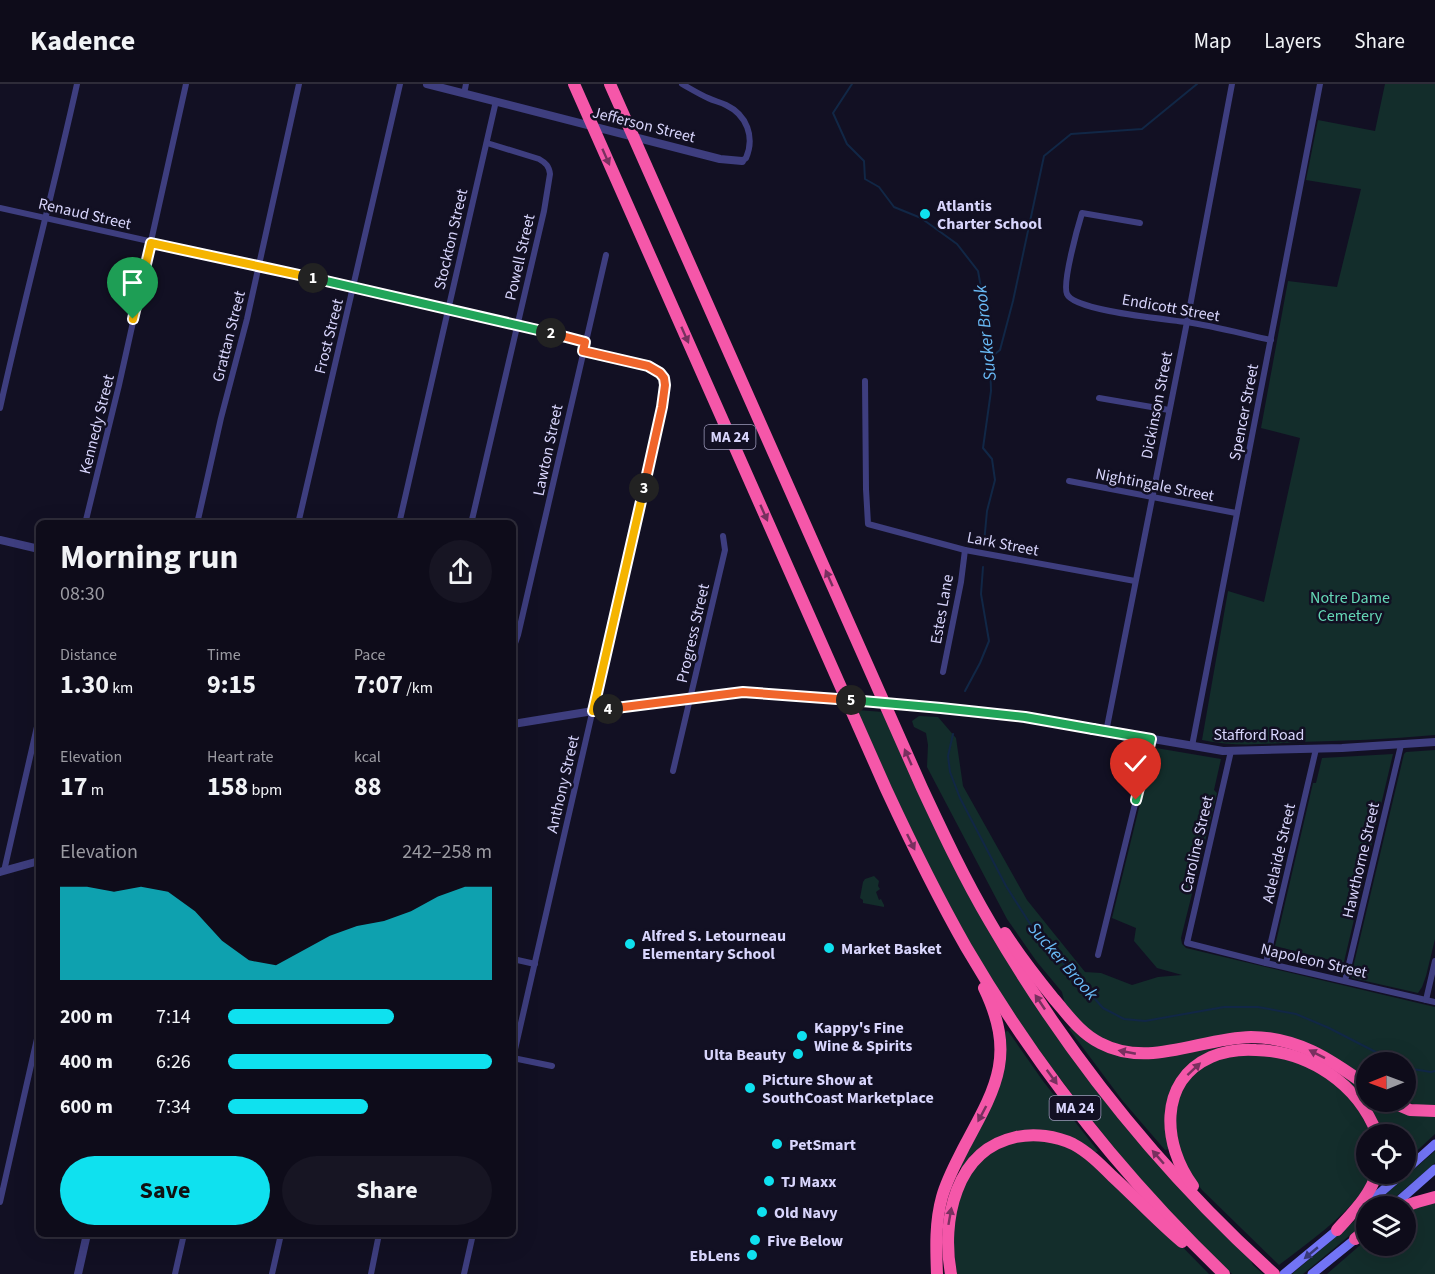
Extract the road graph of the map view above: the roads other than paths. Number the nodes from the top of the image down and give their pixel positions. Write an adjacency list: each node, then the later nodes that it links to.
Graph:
1 (77, 84): 17 (street)
2 (186, 84): 19 (street, Kennedy Street)
3 (299, 84): 21 (street, Grattan Street)
4 (400, 84): 22 (street, Frost Street)
5 (427, 84): 12 (street, Jefferson Street)
6 (466, 84): 12 (street)
7 (574, 84): 63 (highway, MA 24, one-way to 63)
8 (610, 84): 60 (highway, MA 24, one-way to 8)
9 (682, 84): 15 (street, Jefferson Street)
10 (1232, 84): 24 (street, Dickinson Street)
11 (1320, 84): 26 (street, Spencer Street)
12 (464, 94): 13 (street, Jefferson Street)
13 (496, 101): 14 (street, Stockton Street); 15 (street, Jefferson Street)
14 (487, 143): 23 (street, Stockton Street); 25 (street, Powell Street)
15 (742, 160)
16 (0, 208): 17 (street, Renaud Street)
17 (45, 218): 19 (street, Renaud Street); 31 (street)
18 (1140, 223): 24 (street, Endicott Street)
19 (151, 243): 21 (street, Renaud Street); 36 (street, Kennedy Street)
20 (606, 255): 27 (street, Lawton Street)
21 (258, 266): 22 (street, Renaud Street); 37 (street, Grattan Street)
22 (353, 287): 23 (street, Renaud Street); 38 (street, Frost Street)
23 (448, 310): 25 (street, Renaud Street); 39 (street, Stockton Street)
24 (1187, 322): 26 (street, Endicott Street); 32 (street, Dickinson Street)
25 (518, 325): 27 (street, Renaud Street); 40 (street, Powell Street)
26 (1271, 340): 35 (street, Spencer Street)
27 (585, 342): 28 (street, Lawton Street)
28 (583, 351): 46 (street, Lawton Street); 49 (street, Anthony Street)
29 (865, 381): 44 (street, Lark Street)
30 (1099, 398): 32 (street)
31 (0, 408)
32 (1169, 410): 34 (street, Dickinson Street)
33 (1069, 481): 34 (street, Nightingale Street)
34 (1152, 497): 35 (street, Nightingale Street); 45 (street, Dickinson Street)
35 (1236, 513): 56 (street, Spencer Street)
36 (86, 520)
37 (198, 520)
38 (299, 520)
39 (400, 520)
40 (472, 520)
41 (723, 536): 48 (street, Progress Street)
42 (0, 540): 43 (street)
43 (36, 548)
44 (965, 550): 45 (street, Lark Street); 47 (street, Estes Lane)
45 (1135, 581): 52 (street, Dickinson Street)
46 (516, 641)
47 (943, 672)
48 (691, 699): 49 (street, Stafford Road); 52 (street, Stafford Road); 59 (street, Progress Street)
49 (593, 711): 50 (street, Stafford Road); 69 (street, Anthony Street)
50 (516, 724)
51 (36, 730): 62 (street)
52 (1106, 732): 53 (street, Stafford Road)
53 (1151, 739): 56 (street, Stafford Road); 65 (street)
54 (1435, 742): 55 (street, Stafford Road)
55 (1401, 745): 57 (street, Stafford Road); 70 (street, Hawthorne Street)
56 (1192, 746): 58 (street, Stafford Road)
57 (1316, 749): 58 (street, Stafford Road); 68 (street, Adelaide Street)
58 (1231, 751): 64 (street, Caroline Street)
59 (673, 771)
60 (922, 788): 77 (highway, one-way to 60); 97 (highway, MA 24, one-way to 60)
61 (36, 862): 62 (street)
62 (2, 872)
63 (952, 922): 103 (highway, one-way to 103); 105 (highway, MA 24, one-way to 105)
64 (1187, 943): 68 (street, Napoleon Street)
65 (1098, 955)
66 (516, 960): 69 (street)
67 (1435, 961): 71 (street)
68 (1266, 963): 70 (street, Napoleon Street)
69 (535, 964): 74 (street, Anthony Street)
70 (1345, 981): 71 (street, Napoleon Street)
71 (1426, 1000): 72 (street, Napoleon Street)
72 (1435, 1002)
73 (36, 1043): 88 (street)
74 (516, 1045)
75 (516, 1059): 76 (street)
76 (552, 1066)
77 (1356, 1078)
78 (1416, 1110): 79 (highway)
79 (1435, 1111)
80 (1372, 1124): 97 (highway, one-way to 80)
81 (1435, 1144): 82 (main road)
82 (1416, 1161)
83 (1435, 1169): 86 (main road)
84 (1372, 1184): 90 (highway)
85 (1390, 1184): 90 (main road)
86 (1404, 1196)
87 (1435, 1197): 89 (highway)
88 (0, 1202)
89 (1416, 1202)
90 (1337, 1230): 107 (main road, one-way to 107)
91 (86, 1237): 98 (street)
92 (183, 1237): 99 (street)
93 (280, 1237): 100 (street)
94 (378, 1237): 101 (street)
95 (472, 1237): 102 (street)
96 (1355, 1239): 108 (main road)
97 (1258, 1260): 106 (highway, MA 24)
98 (78, 1274)
99 (175, 1274)
100 (272, 1274)
101 (371, 1274)
102 (464, 1274)
103 (937, 1274)
104 (951, 1274): 105 (highway, one-way to 105)
105 (1223, 1274)
106 (1274, 1274)
107 (1284, 1274)
108 (1312, 1274)

